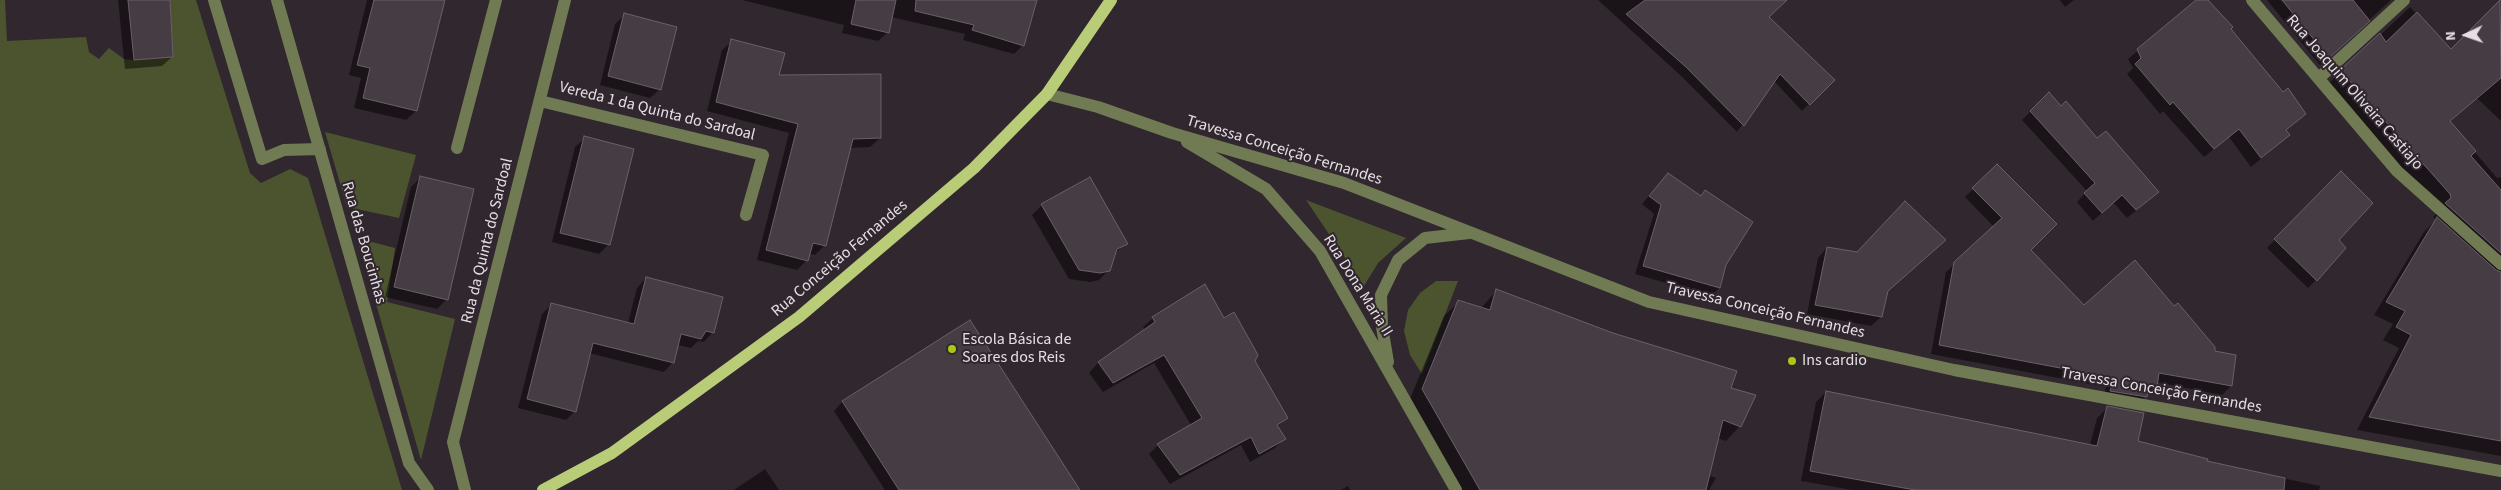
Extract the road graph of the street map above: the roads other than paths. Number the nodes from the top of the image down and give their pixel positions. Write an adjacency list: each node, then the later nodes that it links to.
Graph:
1 (214, 0): 13 (street)
2 (277, 0): 13 (street, Rua das Boucinhas)
3 (496, 0): 12 (street)
4 (565, 0): 10 (street, Rua da Quinta do Sardoal)
5 (1111, 0): 9 (main road, Rua Conceição Fernandes)
6 (2252, 0): 8 (street, Rua Joaquim Oliveira Castiajo)
7 (2404, 0): 8 (street)
8 (2319, 78): 16 (street, Rua Joaquim Oliveira Castiajo)
9 (1047, 94): 11 (street, Travessa Conceição Fernandes); 21 (main road, Rua Conceição Fernandes)
10 (540, 101): 14 (street, Vereda 1 da Quinta do Sardoal); 20 (street, Rua da Quinta do Sardoal)
11 (1172, 133): 15 (street, Travessa Conceição Fernandes); 17 (street, Rua Dona Maria II)
12 (457, 148)
13 (320, 149): 19 (street, Rua das Boucinhas)
14 (746, 216)
15 (1472, 232): 17 (street, Rua Dona Maria II); 18 (street, Travessa Conceição Fernandes)
16 (2501, 264)
17 (1390, 372): 22 (street, Rua Dona Maria II)
18 (2501, 471)
19 (428, 490)
20 (465, 490)
21 (543, 490)
22 (1456, 490)

